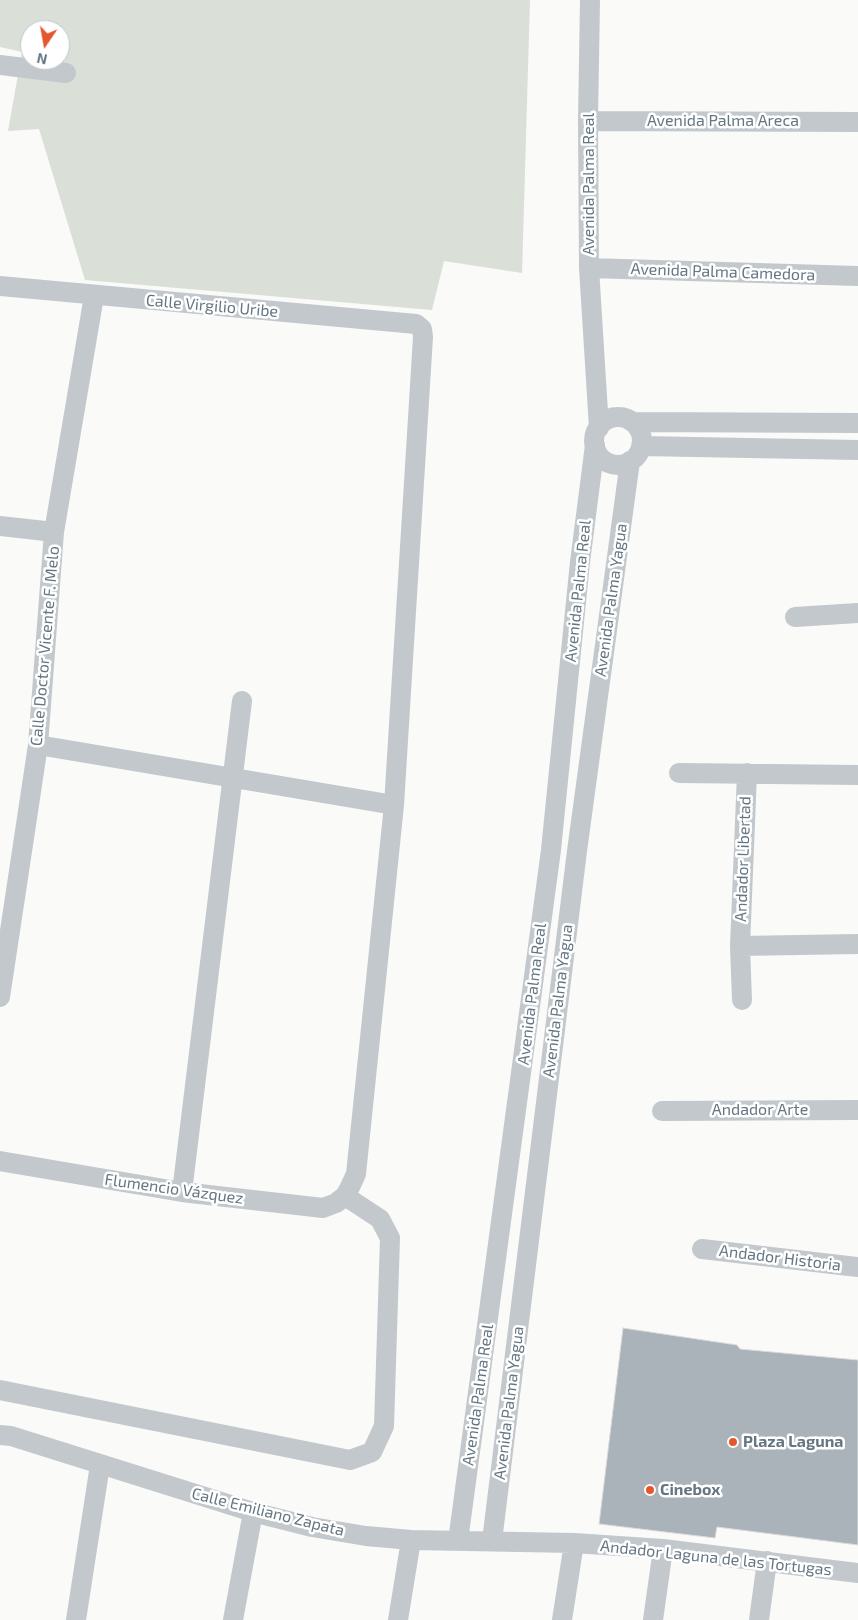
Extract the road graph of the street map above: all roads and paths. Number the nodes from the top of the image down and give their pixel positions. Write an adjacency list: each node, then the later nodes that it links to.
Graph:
1 (590, 0): 4 (street, Avenida Palma Real)
2 (0, 65): 3 (street)
3 (66, 73)
4 (588, 121): 5 (street, Avenida Palma Areca); 6 (street, Avenida Palma Real)
5 (858, 122)
6 (589, 268): 7 (street, Avenida Palma Camedora); 12 (street, Avenida Palma Real)
7 (858, 276)
8 (0, 286): 9 (street, Calle Virgilio Uribe)
9 (94, 296): 16 (street, Calle Doctor Vicente F. Melo); 25 (street, Calle Virgilio Uribe)
10 (632, 422): 11 (street); 12 (street); 14 (street)
11 (858, 423)
12 (597, 436): 14 (street); 26 (street, Avenida Palma Real)
13 (858, 450): 14 (street)
14 (636, 454): 27 (street, Avenida Palma Yagua)
15 (0, 526): 16 (street)
16 (54, 532): 20 (street, Calle Doctor Vicente F. Melo)
17 (858, 613): 18 (street)
18 (795, 617)
19 (242, 701): 24 (street)
20 (38, 745): 24 (street); 30 (street, Calle Doctor Vicente F. Melo)
21 (678, 773): 22 (street, Andador Libertad)
22 (747, 773): 23 (street, Andador Libertad); 29 (street, Andador Libertad)
23 (858, 775)
24 (231, 777): 25 (street); 35 (street)
25 (394, 805): 36 (street)
26 (551, 850): 27 (street); 37 (street, Avenida Palma Real)
27 (577, 851): 38 (street, Avenida Palma Yagua)
28 (858, 944): 29 (street, Andador Libertad)
29 (740, 946): 31 (street, Andador Libertad)
30 (0, 997)
31 (742, 1000)
32 (858, 1110): 33 (street, Andador Arte)
33 (662, 1111)
34 (0, 1161): 35 (street, Flumencio Vázquez)
35 (182, 1192): 36 (street, Flumencio Vázquez)
36 (345, 1196): 41 (street)
37 (504, 1203): 38 (street); 46 (street, Avenida Palma Real)
38 (534, 1206): 47 (street, Avenida Palma Yagua)
39 (702, 1249): 40 (street, Andador Historia)
40 (858, 1267)
41 (0, 1390)
42 (0, 1435): 43 (street, Calle Emiliano Zapata)
43 (100, 1465): 44 (street, Calle Emiliano Zapata); 52 (street)
44 (253, 1512): 45 (street, Calle Emiliano Zapata); 53 (street)
45 (411, 1540): 46 (street, Calle Emiliano Zapata); 54 (street)
46 (458, 1541): 47 (street, Calle Emiliano Zapata)
47 (492, 1541): 48 (street, Calle Emiliano Zapata)
48 (574, 1543): 49 (street, Andador Laguna de las Tortugas); 55 (street)
49 (664, 1549): 50 (street, Andador Laguna de las Tortugas); 56 (street)
50 (767, 1562): 51 (street, Andador Laguna de las Tortugas); 57 (street)
51 (858, 1573)
52 (76, 1620)
53 (233, 1620)
54 (398, 1620)
55 (562, 1620)
56 (653, 1620)
57 (758, 1620)

